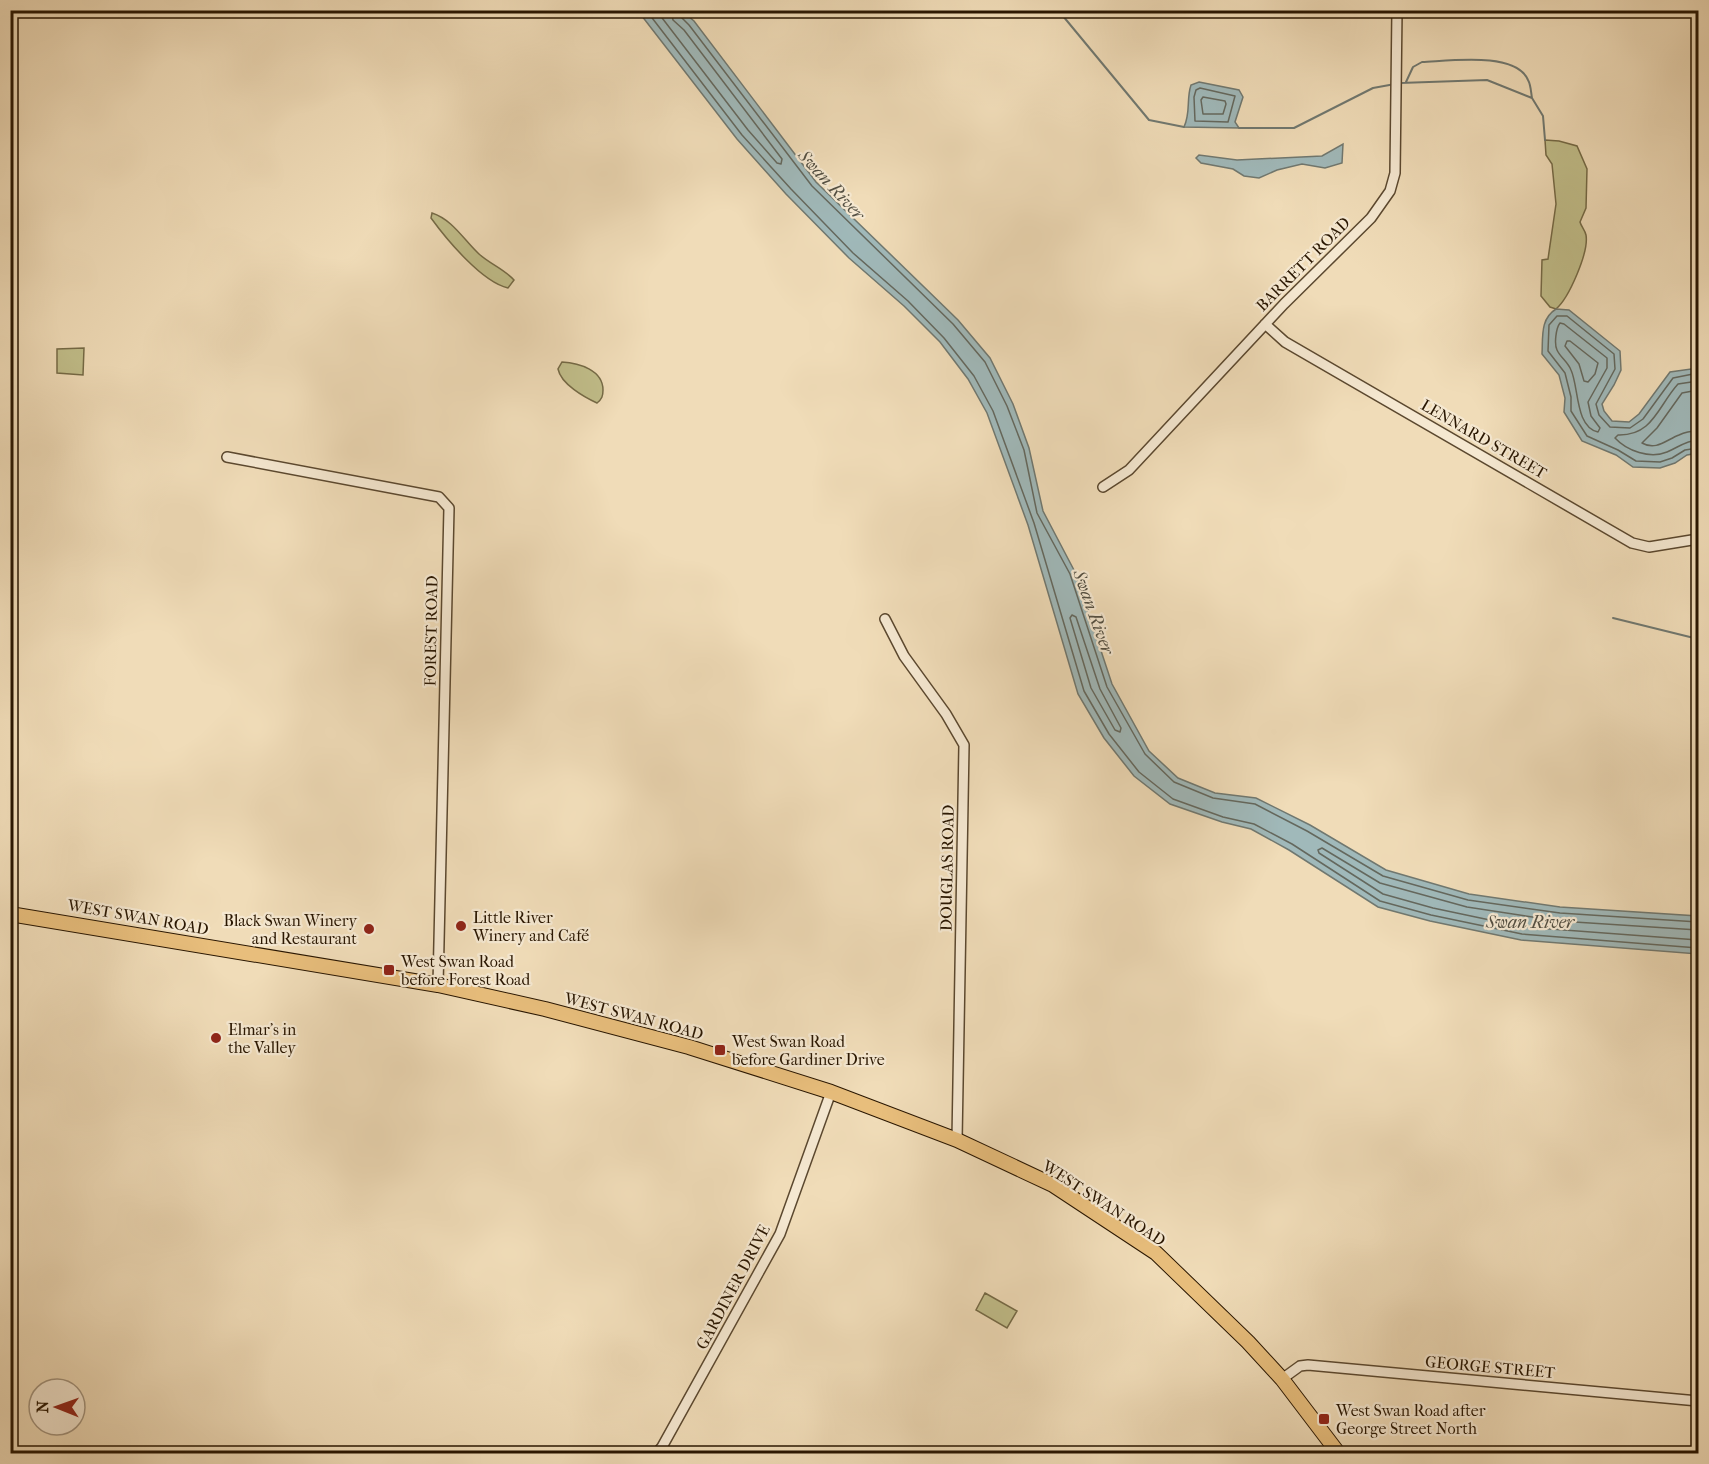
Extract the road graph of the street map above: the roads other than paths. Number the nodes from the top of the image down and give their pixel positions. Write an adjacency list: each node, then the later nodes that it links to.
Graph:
1 (1397, 10): 2 (street, BARRETT ROAD)
2 (1264, 324): 4 (street, BARRETT ROAD); 5 (street, LENNARD STREET)
3 (227, 457): 8 (street, FOREST ROAD)
4 (1105, 486)
5 (1698, 539)
6 (885, 619): 10 (street, DOUGLAS ROAD)
7 (10, 914): 8 (main road, WEST SWAN ROAD)
8 (438, 985): 9 (main road, WEST SWAN ROAD)
9 (831, 1092): 10 (main road, WEST SWAN ROAD); 13 (street, GARDINER DRIVE)
10 (957, 1140): 11 (main road, WEST SWAN ROAD)
11 (1282, 1379): 12 (street, GEORGE STREET); 14 (main road, WEST SWAN ROAD)
12 (1698, 1401)
13 (656, 1454)
14 (1339, 1454)

